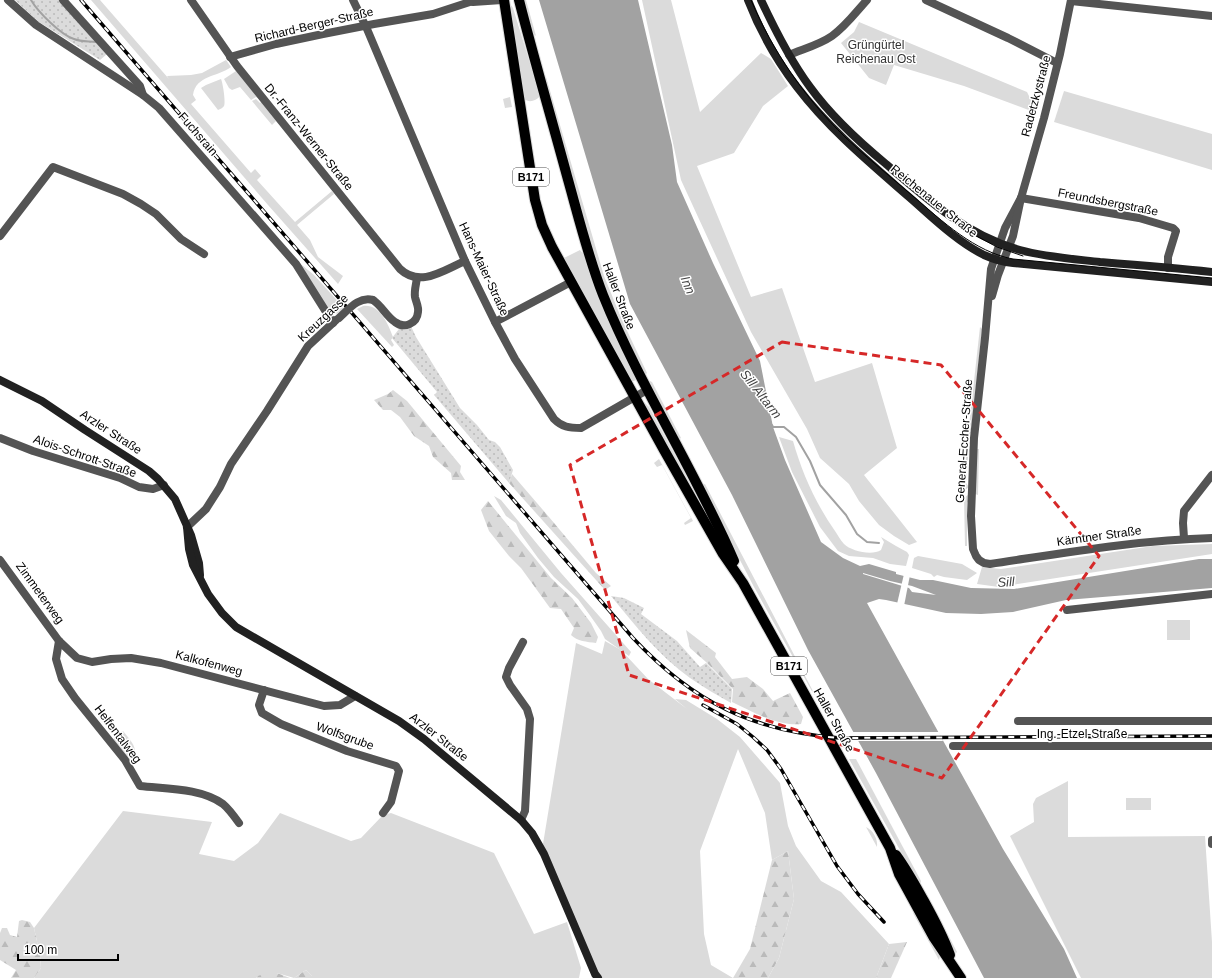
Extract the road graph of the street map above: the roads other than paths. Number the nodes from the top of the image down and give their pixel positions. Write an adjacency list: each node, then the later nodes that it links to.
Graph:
1 (8, 0): 19 (street, Fuchsrain)
2 (63, 0): 19 (street)
3 (191, 0): 17 (street, Dr.-Franz-Werner-Straße)
4 (353, 0): 14 (street, Hans-Maier-Straße)
5 (503, 0): 12 (street, Richard-Berger-Straße); 32 (main road, Haller Straße / B171)
6 (519, 0): 38 (main road, Haller Straße / B171)
7 (748, 0): 15 (street, Reichenauer Straße)
8 (761, 0): 16 (street, Reichenauer Straße)
9 (867, 0): 16 (street)
10 (926, 0): 18 (street)
11 (1071, 0): 13 (street); 18 (street, Radetzkystraße)
12 (474, 1): 14 (street, Richard-Berger-Straße)
13 (1212, 16)
14 (365, 26): 17 (street, Richard-Berger-Straße); 27 (street, Hans-Maier-Straße)
15 (775, 54): 16 (street); 26 (street, Reichenauer Straße)
16 (789, 55): 23 (street, Reichenauer Straße)
17 (230, 57): 31 (street, Dr.-Franz-Werner-Straße)
18 (1057, 63): 20 (street, Radetzkystraße)
19 (143, 95): 35 (street, Fuchsrain)
20 (1019, 201): 21 (street, Radetzkystraße); 29 (street, Freundsbergstraße)
21 (1015, 214): 23 (street, Radetzkystraße); 24 (street, Radetzkystraße)
22 (0, 236): 25 (street)
23 (1000, 243): 24 (street, Reichenauer Straße); 26 (street, Radetzkystraße)
24 (1008, 247): 28 (street, Radetzkystraße); 29 (street, Reichenauer Straße)
25 (204, 254)
26 (994, 259): 28 (street, Reichenauer Straße); 34 (street, General-Eccher-Straße)
27 (465, 260): 31 (street); 36 (street, Hans-Maier-Straße)
28 (1003, 261): 33 (street, Reichenauer Straße); 34 (street, General-Eccher-Straße)
29 (1168, 268): 30 (street, Reichenauer Straße)
30 (1212, 272)
31 (417, 278): 35 (street, Kreuzgasse, bridge)
32 (571, 282): 36 (street); 39 (main road, Haller Straße / B171)
33 (1212, 282)
34 (988, 310): 47 (street, General-Eccher-Straße)
35 (336, 320): 43 (street, Kreuzgasse)
36 (495, 322): 39 (street, Hans-Maier-Straße)
37 (0, 380): 42 (street, Arzler Straße)
38 (647, 390): 39 (street, Hans-Maier-Straße); 48 (main road, Haller Straße / B171)
39 (635, 397): 48 (main road, Haller Straße / B171)
40 (0, 438): 42 (street, Alois-Schrott-Straße)
41 (1212, 475): 44 (street)
42 (164, 485): 43 (street, Arzler Straße)
43 (187, 527): 54 (street, Arzler Straße)
44 (1184, 538): 45 (street, Kärntner Straße); 47 (street, Kärntner Straße)
45 (1212, 538)
46 (0, 560): 51 (street, Zimmeterweg)
47 (990, 564)
48 (743, 583): 65 (main road, Haller Straße / B171)
49 (1212, 594): 50 (street)
50 (1067, 610)
51 (59, 641): 53 (street, Kalkofenweg); 61 (street, Helfentalweg)
52 (523, 642): 60 (street)
53 (264, 690): 54 (street, Kalkofenweg); 59 (street, Wolfsgrube)
54 (355, 696): 60 (street, Arzler Straße)
55 (1018, 721): 56 (street, Ing.-Etzel-Straße)
56 (1212, 721)
57 (953, 746): 58 (street, Ing.-Etzel-Straße)
58 (1212, 746)
59 (383, 813)
60 (522, 820): 64 (street, Arzler Straße)
61 (239, 823)
62 (1212, 840): 63 (street)
63 (1212, 844)
64 (594, 977)
65 (961, 978)

